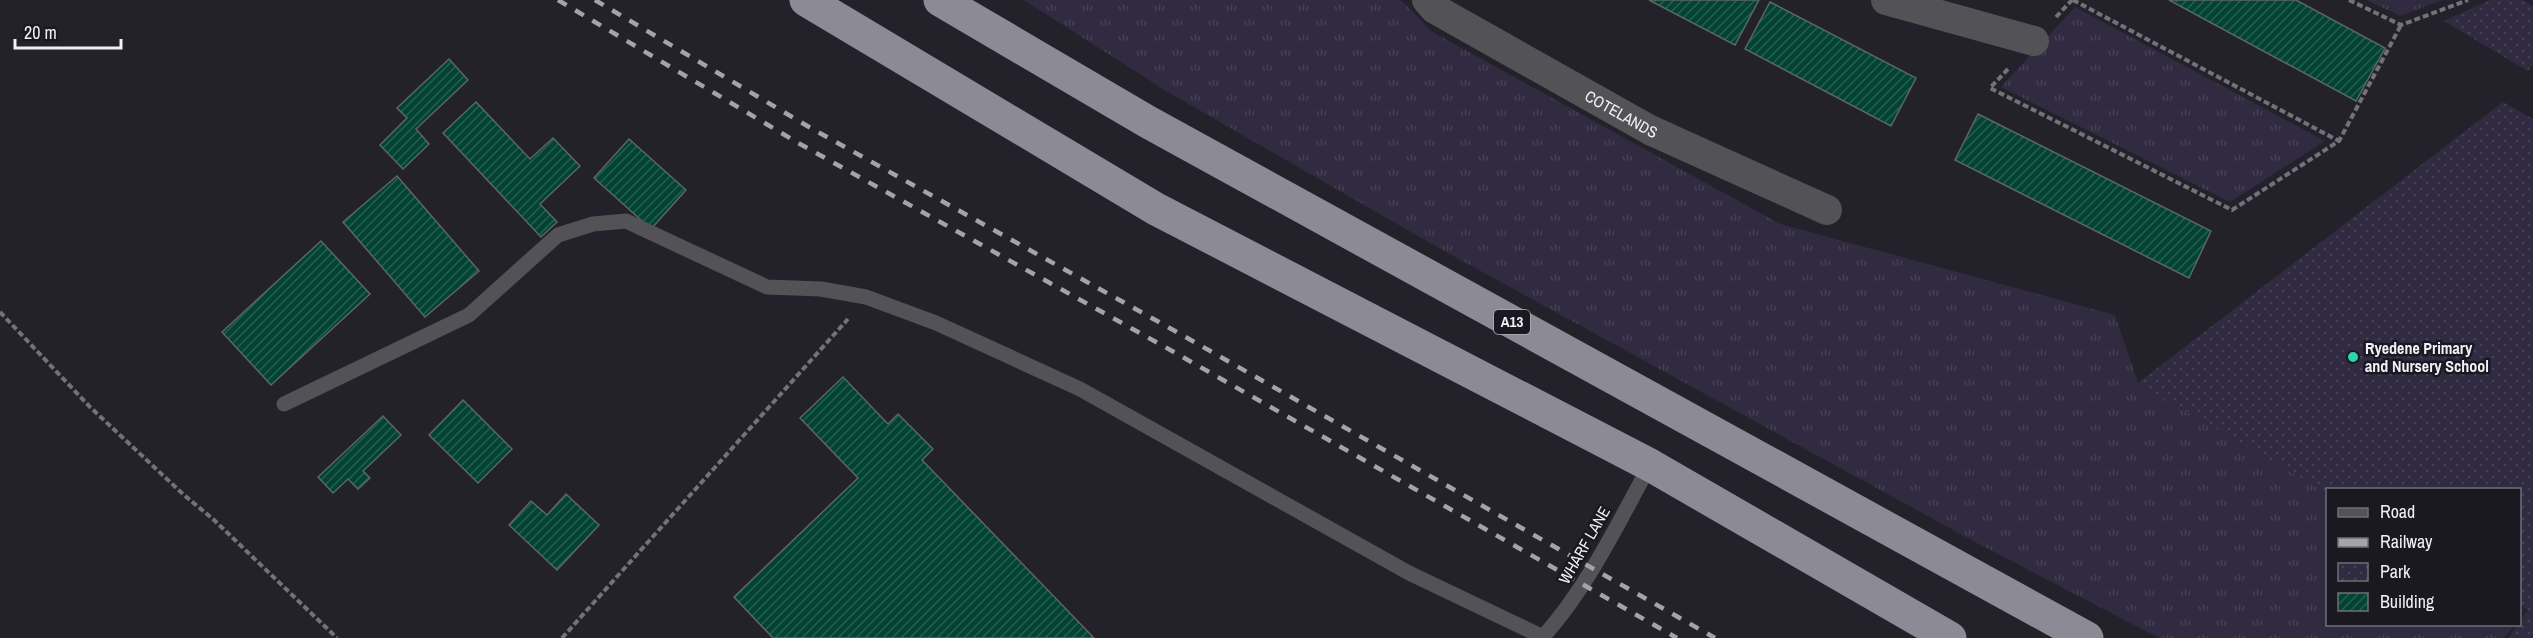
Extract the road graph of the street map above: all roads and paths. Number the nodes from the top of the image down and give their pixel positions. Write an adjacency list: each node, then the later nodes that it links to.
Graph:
1 (806, 0): 15 (highway)
2 (940, 0): 20 (highway, A13)
3 (1427, 0): 11 (street, COTELANDS)
4 (1886, 0): 9 (street)
5 (2072, 0): 9 (path); 10 (path)
6 (2349, 0): 8 (path)
7 (2468, 0): 8 (path)
8 (2402, 26): 10 (path)
9 (2034, 41): 10 (path)
10 (2339, 141)
11 (1827, 210)
12 (866, 297): 14 (lane); 16 (lane); 18 (path)
13 (0, 312): 17 (path)
14 (284, 404)
15 (1650, 465): 16 (lane, WHARF LANE); 19 (highway)
16 (1542, 637)
17 (337, 638)
18 (562, 638)
19 (1950, 638)
20 (2087, 638)

